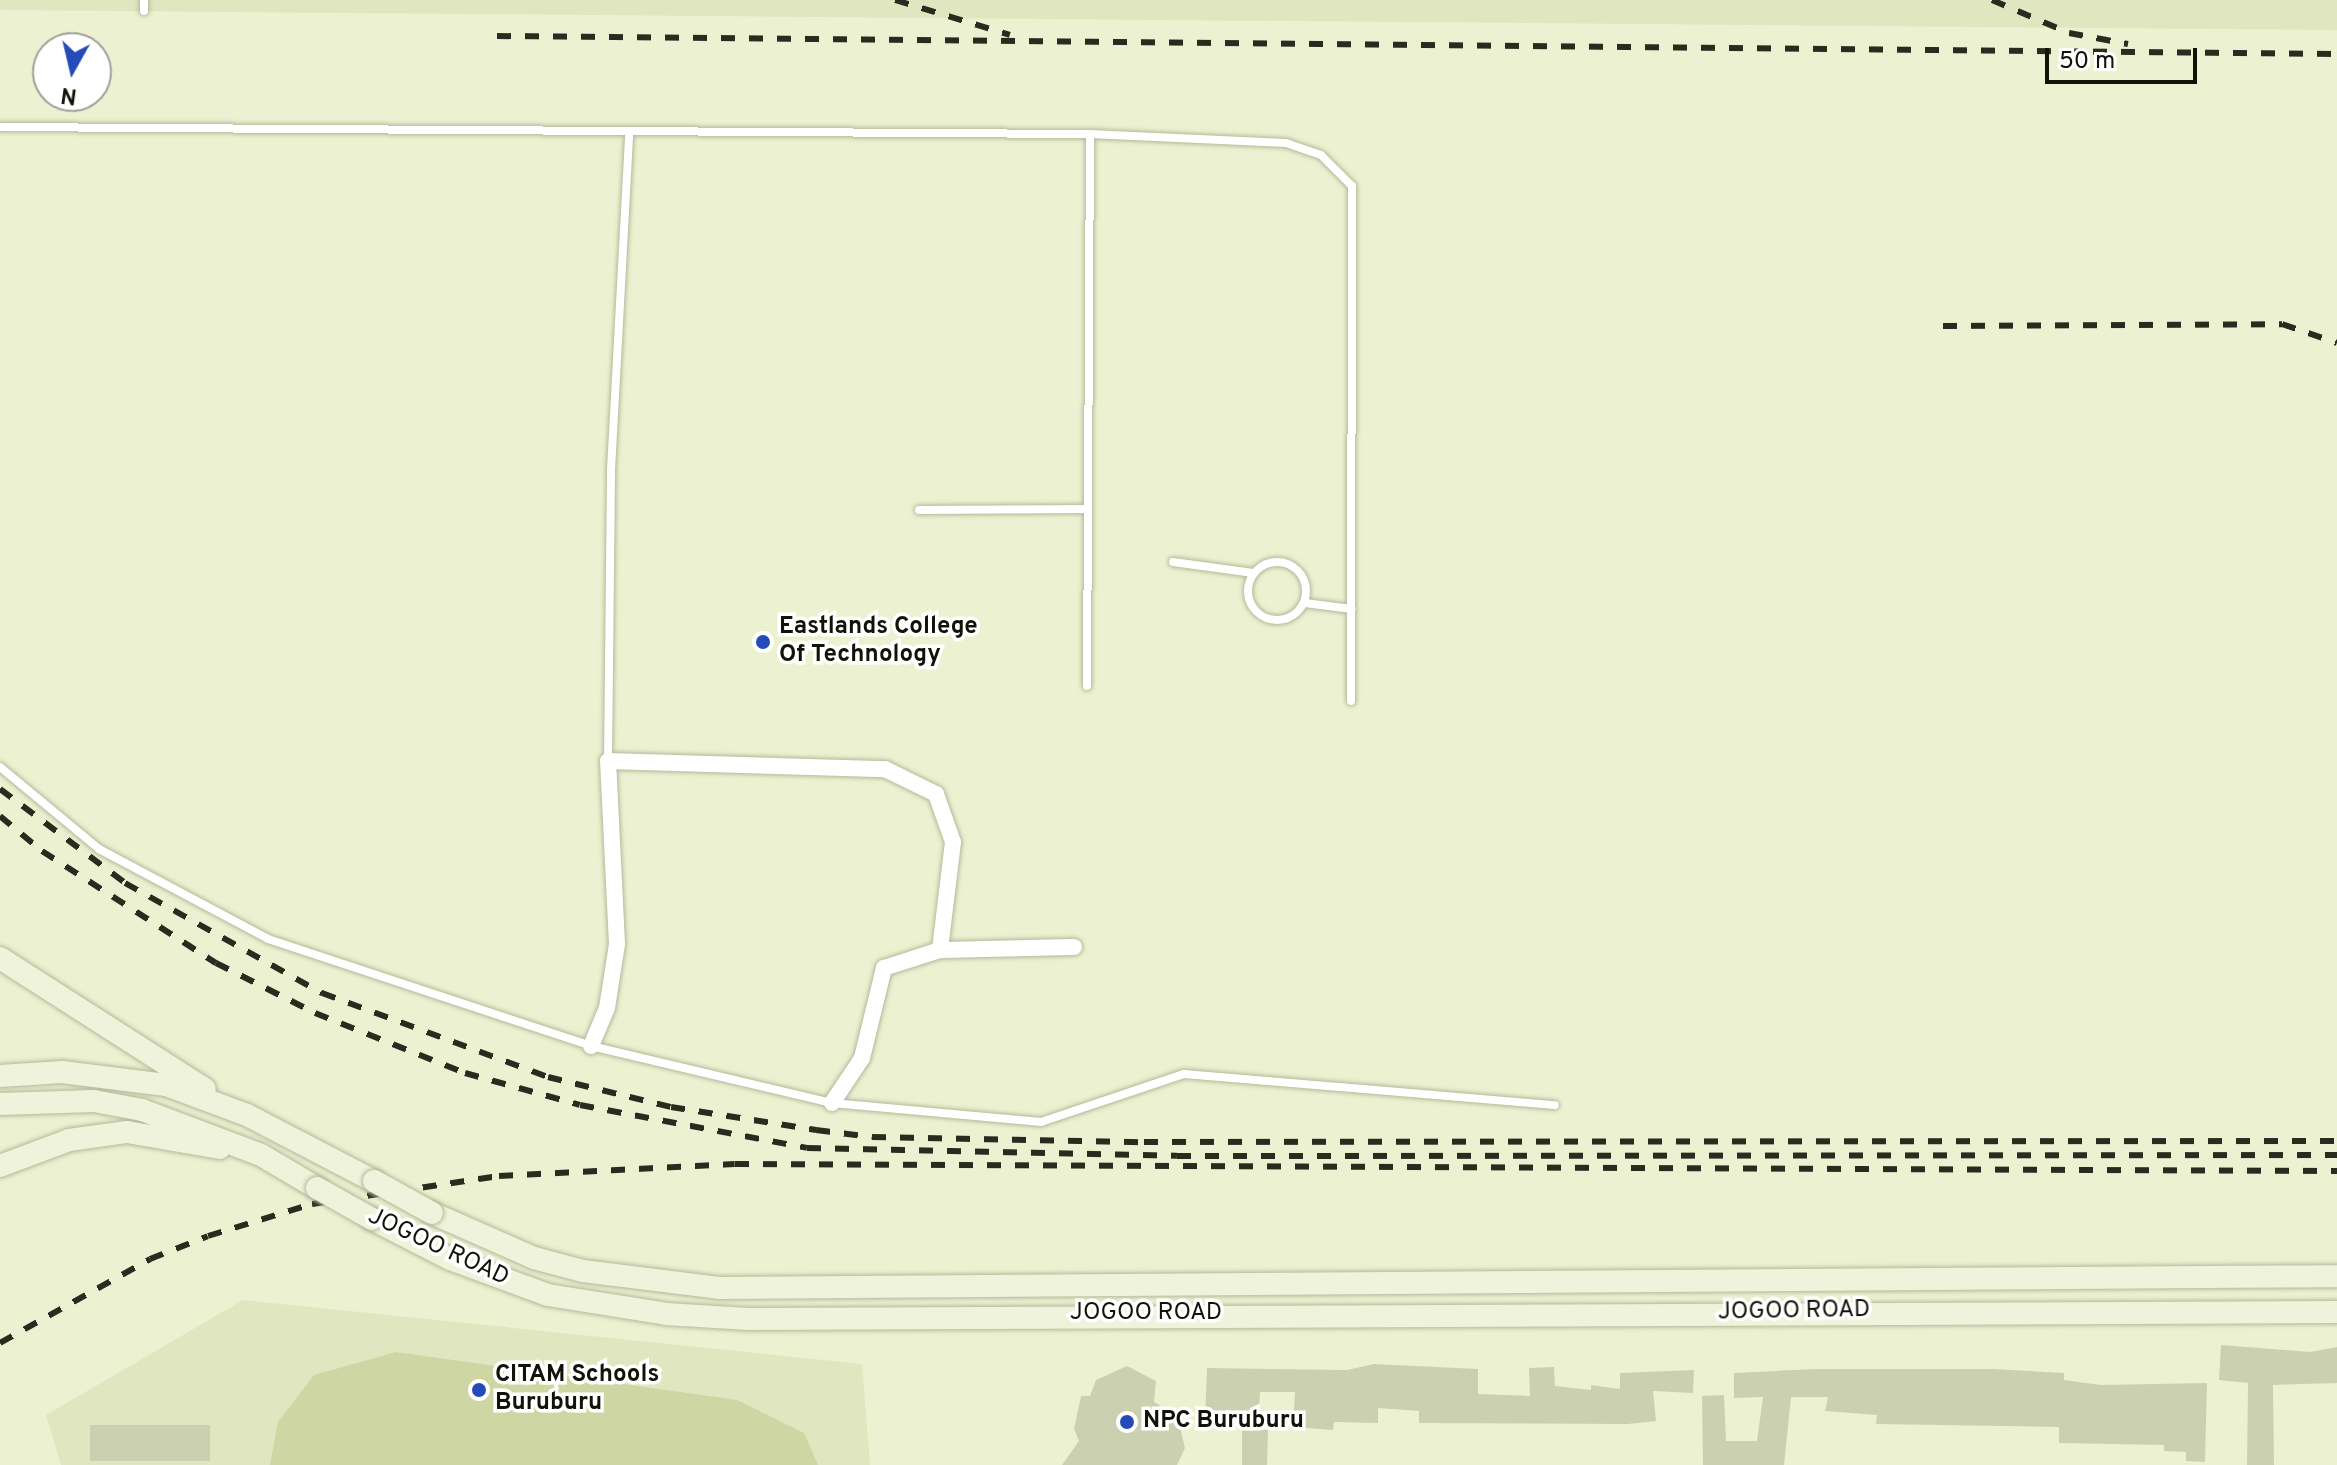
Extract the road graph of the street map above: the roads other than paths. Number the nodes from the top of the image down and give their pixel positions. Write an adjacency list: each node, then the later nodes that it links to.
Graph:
1 (144, 0): 2 (lane)
2 (144, 11)
3 (0, 127): 4 (lane)
4 (629, 133): 5 (lane); 14 (lane)
5 (1090, 134): 6 (lane); 11 (lane)
6 (1088, 509): 7 (lane); 12 (lane)
7 (919, 510)
8 (1173, 562): 9 (lane)
9 (1253, 573): 10 (lane); 10 (lane)
10 (1305, 603): 11 (lane)
11 (1352, 609): 13 (lane)
12 (1087, 686)
13 (1351, 701)
14 (608, 761): 17 (street); 19 (street)
15 (0, 767): 19 (lane)
16 (1074, 947): 17 (street)
17 (940, 950): 21 (street)
18 (0, 958): 24 (main road)
19 (591, 1046): 21 (lane)
20 (0, 1076): 24 (main road, JOGOO ROAD)
21 (832, 1103): 23 (lane)
22 (0, 1104): 25 (main road, JOGOO ROAD)
23 (1555, 1105)
24 (247, 1115): 27 (main road, JOGOO ROAD, bridge)
25 (261, 1155): 26 (main road); 28 (main road, JOGOO ROAD, bridge)
26 (0, 1166)
27 (2337, 1276)
28 (2337, 1312)

